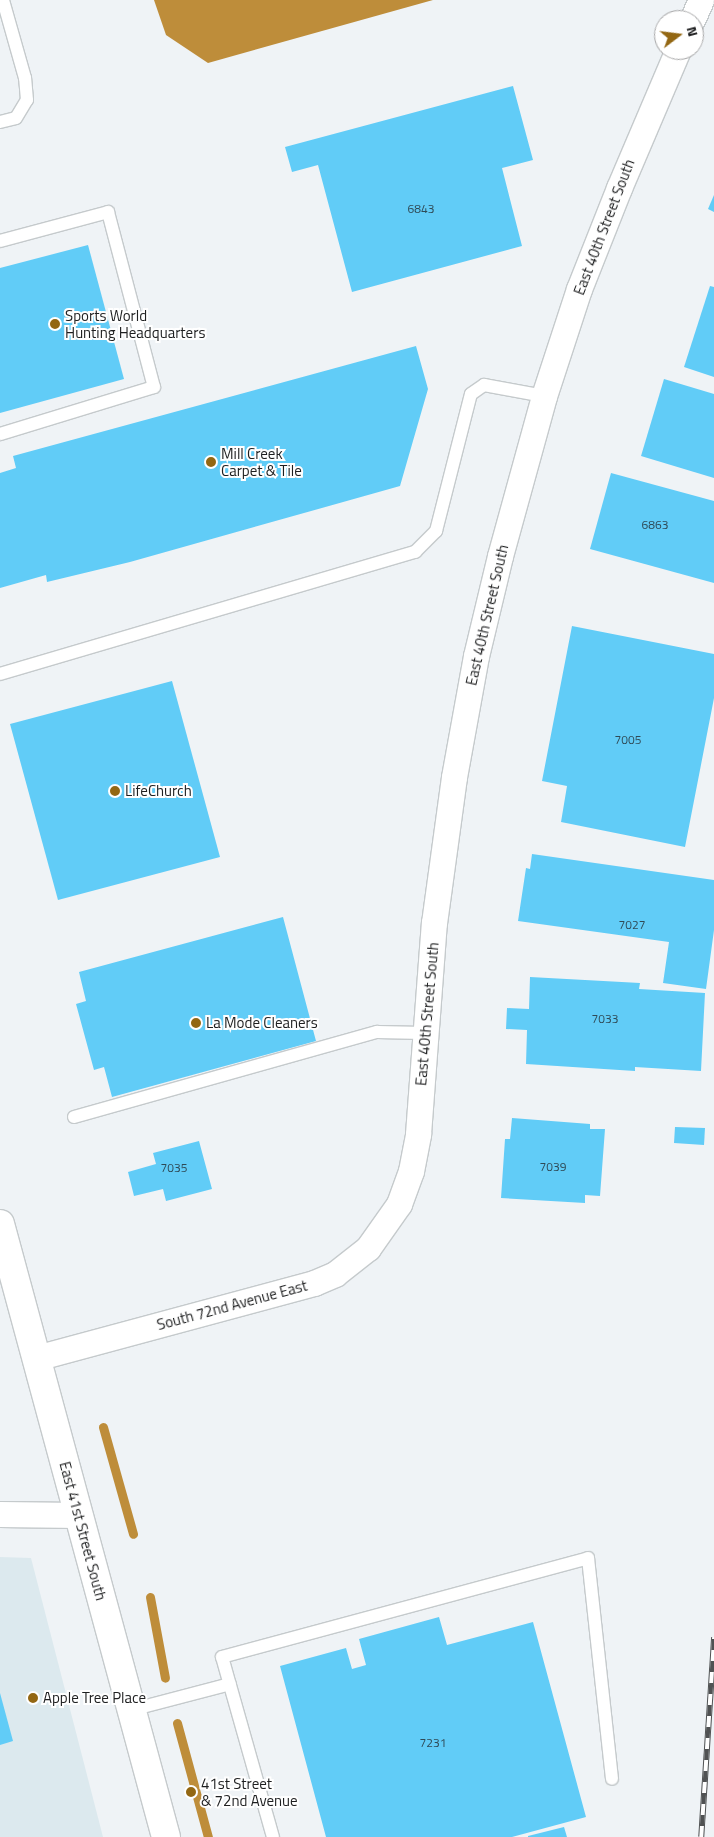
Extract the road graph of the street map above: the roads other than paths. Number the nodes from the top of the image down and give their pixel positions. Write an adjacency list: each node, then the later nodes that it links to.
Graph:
1 (3, 0): 3 (lane)
2 (674, 60): 5 (street, East 40th Street South)
3 (0, 122)
4 (0, 241): 6 (lane)
5 (544, 396): 7 (lane); 8 (street, East 40th Street South)
6 (0, 434)
7 (0, 674)
8 (424, 1033): 9 (lane); 10 (street, East 40th Street South)
9 (74, 1118)
10 (399, 1204): 12 (street, South 72nd Avenue East)
11 (2, 1236): 12 (main road, East 41st Street South)
12 (36, 1358): 14 (main road, East 41st Street South)
13 (0, 1514): 14 (street)
14 (78, 1515): 16 (main road, East 41st Street South)
15 (230, 1684): 16 (lane); 17 (lane); 19 (lane)
16 (131, 1710): 18 (main road, East 41st Street South)
17 (612, 1779)
18 (166, 1837)
19 (274, 1837)

